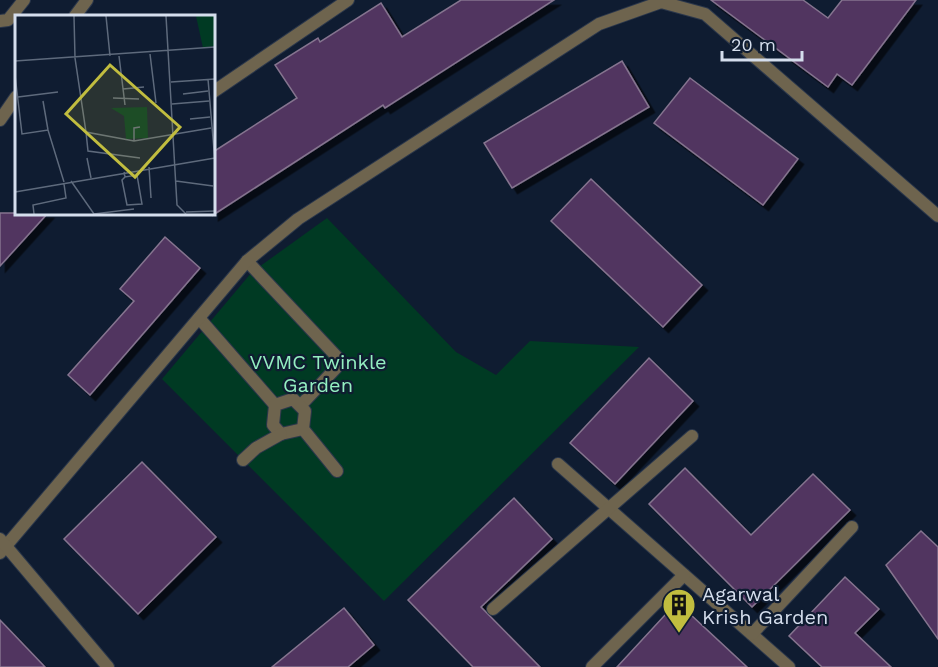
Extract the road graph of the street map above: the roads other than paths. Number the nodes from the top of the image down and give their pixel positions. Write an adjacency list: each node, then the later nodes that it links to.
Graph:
1 (24, 0): 6 (street)
2 (87, 0): 5 (street)
3 (348, 0): 7 (street)
4 (660, 1): 10 (street); 11 (street)
5 (76, 15)
6 (0, 21)
7 (214, 91)
8 (15, 99): 9 (street)
9 (0, 120)
10 (938, 216)
11 (247, 261): 12 (street); 14 (street)
12 (199, 318): 13 (street); 23 (street)
13 (275, 405): 14 (street); 16 (street)
14 (301, 405): 15 (street)
15 (303, 429): 16 (street); 20 (street)
16 (281, 434): 18 (street)
17 (692, 436): 21 (street)
18 (243, 460)
19 (558, 464): 21 (street)
20 (337, 471)
21 (608, 508): 24 (street); 25 (street)
22 (852, 527): 26 (street)
23 (2, 546): 27 (street)
24 (684, 575): 26 (street); 28 (street)
25 (494, 609)
26 (752, 634): 29 (street)
27 (108, 667)
28 (592, 667)
29 (789, 667)

